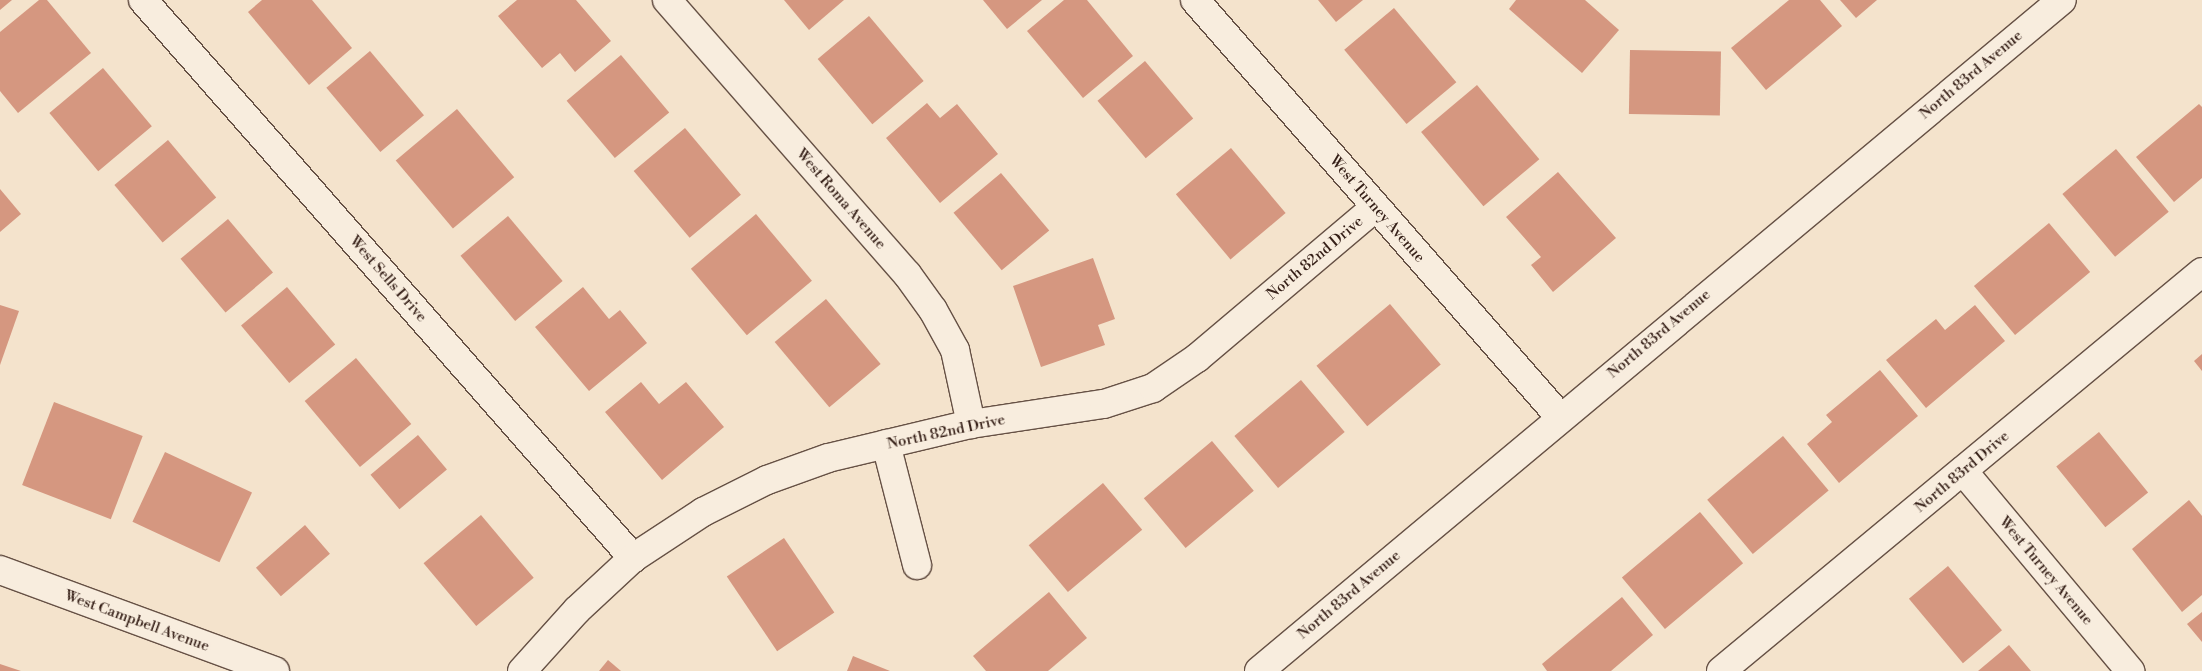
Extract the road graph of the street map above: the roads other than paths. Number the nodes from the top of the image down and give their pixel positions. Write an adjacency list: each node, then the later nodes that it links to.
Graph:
1 (143, 0): 11 (street, West Sells Drive)
2 (667, 0): 8 (street, West Roma Avenue)
3 (1195, 0): 5 (street, West Turney Avenue)
4 (2062, 0): 7 (street, North 83rd Avenue)
5 (1376, 207): 7 (street, West Turney Avenue); 8 (street, North 82nd Drive)
6 (2202, 272): 10 (street, North 83rd Drive)
7 (1560, 418): 16 (street, North 83rd Avenue)
8 (971, 424): 9 (street, North 82nd Drive)
9 (886, 444): 11 (street, North 82nd Drive); 12 (street)
10 (1963, 471): 17 (street, North 83rd Drive); 18 (street, West Turney Avenue)
11 (632, 558): 15 (street, North 82nd Drive)
12 (917, 565)
13 (0, 570): 14 (street, West Campbell Avenue)
14 (275, 671)
15 (522, 671)
16 (1259, 671)
17 (1721, 671)
18 (2130, 671)

